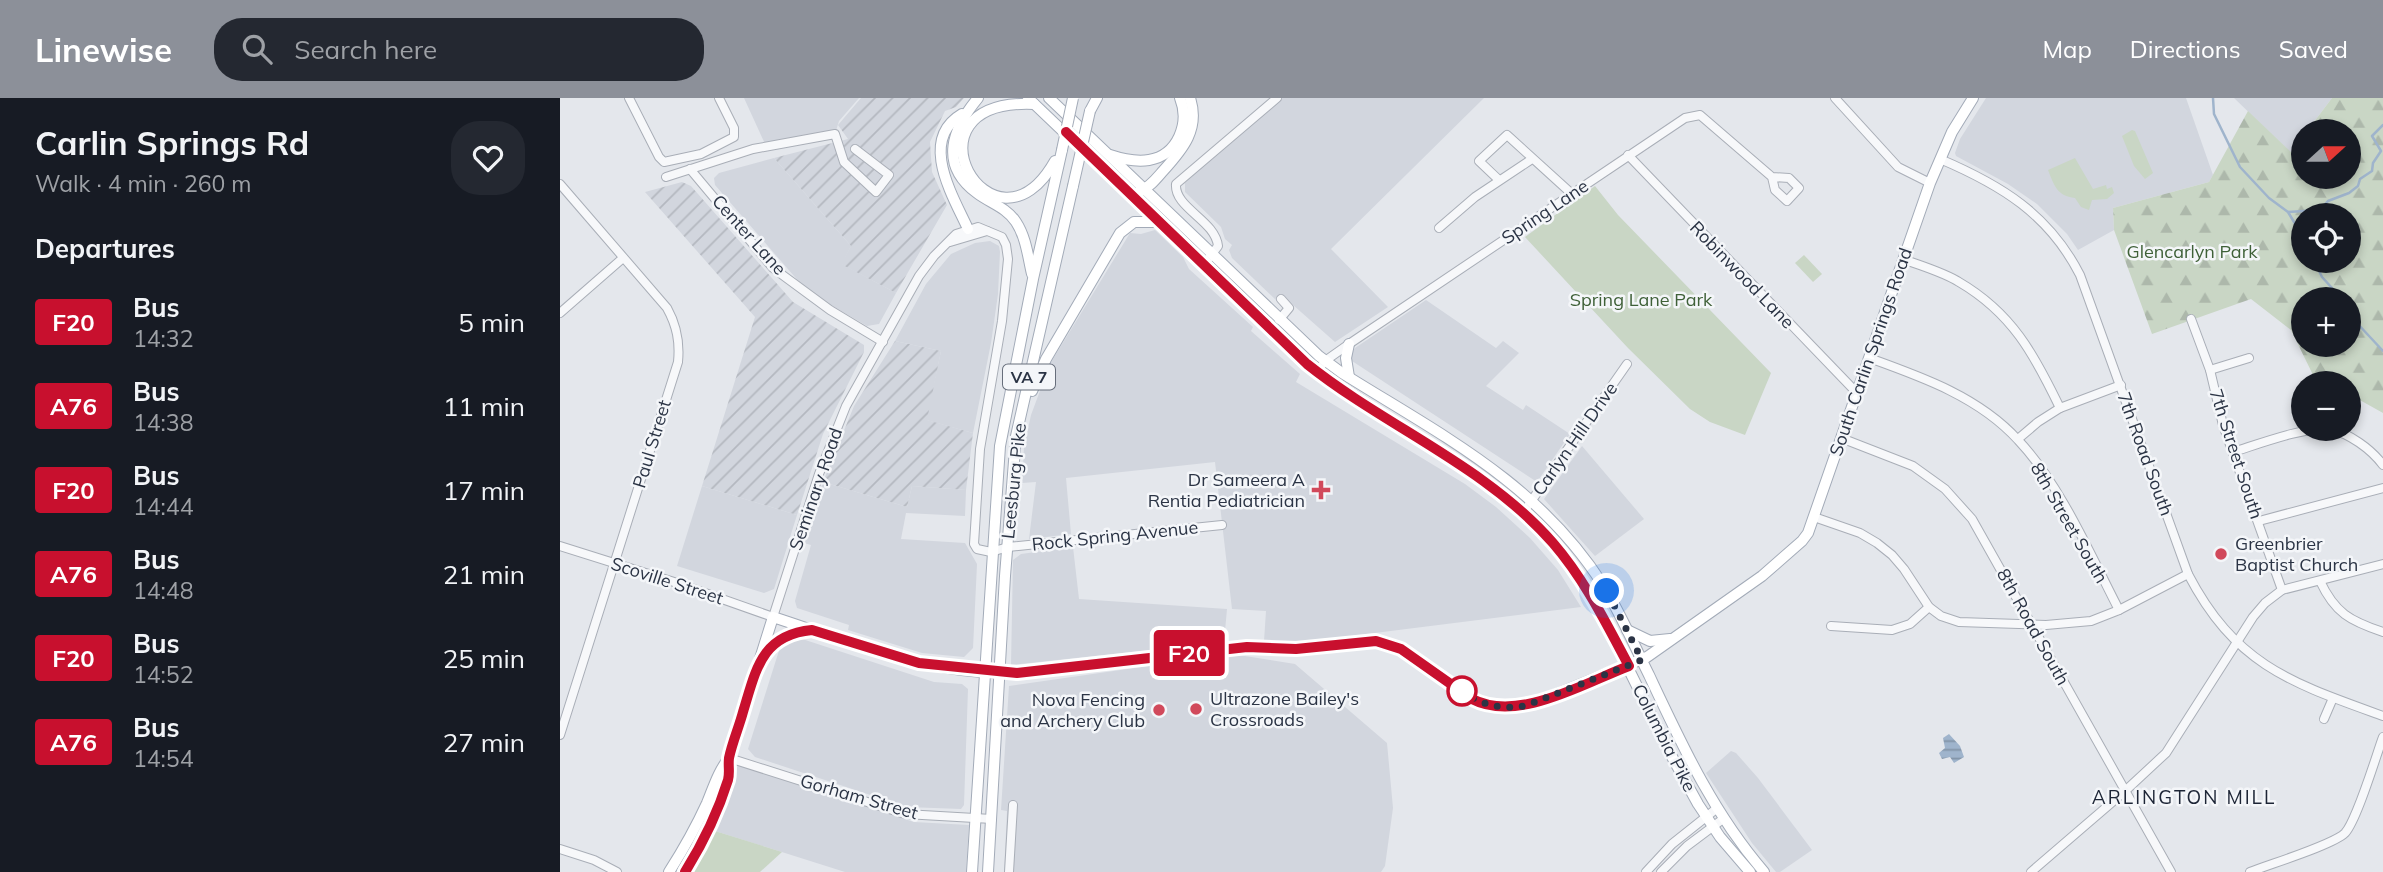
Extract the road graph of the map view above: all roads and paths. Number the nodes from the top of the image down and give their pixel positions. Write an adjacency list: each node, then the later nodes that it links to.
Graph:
1 (629, 98): 2 (street)
2 (719, 98)
3 (978, 98): 13 (main road)
4 (1049, 98): 16 (main road, Columbia Pike)
5 (1073, 98): 15 (main road, Leesburg Pike / VA 7, bridge)
6 (1094, 98): 55 (main road, Leesburg Pike / VA 7, bridge)
7 (1180, 98): 16 (main road)
8 (1190, 98): 26 (main road)
9 (1277, 98): 34 (street)
10 (1835, 98): 24 (street)
11 (1973, 98): 19 (main road, South Carlin Springs Road)
12 (1031, 101): 15 (main road); 27 (main road, Columbia Pike)
13 (967, 111): 31 (main road); 38 (main road)
14 (855, 149): 20 (street)
15 (1062, 149): 38 (main road, Leesburg Pike / VA 7)
16 (1109, 155): 26 (main road, Columbia Pike)
17 (1628, 155): 22 (street, Spring Lane); 28 (street, Spring Lane); 53 (street, Robinwood Lane)
18 (1532, 159): 23 (street); 23 (street); 28 (street)
19 (1940, 159): 24 (main road, South Carlin Springs Road); 52 (street, 7th Road South)
20 (690, 169): 21 (street); 43 (street, Center Lane)
21 (666, 177)
22 (1772, 177)
23 (1499, 180): 30 (street)
24 (1930, 183): 36 (main road, South Carlin Springs Road)
25 (560, 184): 35 (street, Paul Street)
26 (1145, 189): 27 (main road); 34 (main road, Columbia Pike)
27 (1128, 193): 29 (main road, Columbia Pike)
28 (1572, 194): 44 (street, Spring Lane)
29 (1158, 222): 37 (main road, Columbia Pike); 55 (main road)
30 (1439, 228)
31 (968, 229): 32 (street); 33 (street, Seminary Road)
32 (987, 231): 33 (street); 68 (street)
33 (948, 242): 43 (street, Seminary Road)
34 (1213, 256): 37 (street); 42 (main road, Columbia Pike)
35 (623, 258): 40 (street); 69 (street, Paul Street)
36 (1903, 259): 45 (main road, South Carlin Springs Road); 54 (street)
37 (1203, 266): 50 (main road, Columbia Pike)
38 (1033, 279): 68 (main road, Leesburg Pike / VA 7)
39 (1280, 299): 42 (street)
40 (560, 313)
41 (2190, 319): 49 (street, 7th Street South)
42 (1279, 320): 47 (main road, Columbia Pike)
43 (883, 342): 76 (street, Seminary Road)
44 (1349, 344): 47 (street, Spring Lane); 51 (main road)
45 (1869, 358): 53 (main road, South Carlin Springs Road); 57 (street, 8th Street South)
46 (2249, 358): 49 (street)
47 (1325, 361): 50 (street, Spring Lane); 51 (main road, Columbia Pike)
48 (1627, 364): 61 (street, Carlyn Hill Drive)
49 (2210, 370): 58 (street, 7th Street South)
50 (1317, 372): 62 (main road, Columbia Pike)
51 (1349, 377): 61 (main road, Columbia Pike)
52 (2120, 385): 54 (street); 71 (street, 7th Road South)
53 (1857, 393): 56 (main road, South Carlin Springs Road)
54 (2060, 408): 57 (street)
55 (1016, 436): 67 (main road, Leesburg Pike / VA 7)
56 (1841, 438): 63 (main road, South Carlin Springs Road); 77 (street, 8th Road South)
57 (2018, 439): 75 (street, 8th Street South)
58 (2233, 452): 59 (street); 64 (street, 7th Street South)
59 (2383, 464)
60 (2383, 488): 64 (street)
61 (1533, 500): 62 (street, Carlyn Hill Drive); 80 (main road, Columbia Pike)
62 (1523, 513): 86 (main road, Columbia Pike)
63 (1814, 517): 74 (street); 82 (main road, South Carlin Springs Road)
64 (2259, 521): 73 (street, 7th Street South)
65 (1223, 524): 67 (street, Rock Spring Avenue)
66 (560, 546): 69 (street, Scoville Street)
67 (1008, 547): 68 (street); 88 (main road, Leesburg Pike / VA 7)
68 (991, 552): 87 (main road, Leesburg Pike / VA 7)
69 (614, 564): 76 (street, Scoville Street); 92 (street, Paul Street)
70 (2383, 564): 72 (street)
71 (2188, 574): 75 (street); 83 (street, 7th Road South)
72 (2320, 581): 73 (street); 81 (street)
73 (2282, 590): 83 (street)
74 (1929, 607): 77 (street); 78 (street)
75 (2119, 610): 77 (street)
76 (773, 617): 79 (main road, South Carlin Springs Road); 84 (main road, Seminary Road)
77 (2032, 624): 95 (street, 8th Road South)
78 (1831, 626)
79 (812, 630): 84 (main road); 87 (main road, South Carlin Springs Road)
80 (1627, 630): 82 (main road); 85 (main road, Columbia Pike)
81 (2383, 632)
82 (1675, 638): 85 (main road, South Carlin Springs Road)
83 (2237, 642): 89 (street, 7th Road South); 95 (street)
84 (761, 657): 94 (main road, Seminary Road)
85 (1642, 660): 86 (main road, South Carlin Springs Road); 97 (main road, Columbia Pike)
86 (1629, 666): 88 (main road, South Carlin Springs Road); 101 (main road, Columbia Pike)
87 (985, 671): 88 (main road, South Carlin Springs Road); 98 (main road, Leesburg Pike / VA 7)
88 (1000, 673): 99 (main road, Leesburg Pike / VA 7)
89 (2333, 698): 90 (street, 7th Road South); 91 (street)
90 (2383, 716)
91 (2324, 719)
92 (560, 736)
93 (2383, 737): 115 (street)
94 (729, 758): 98 (street, Gorham Street); 104 (main road, Seminary Road); 105 (main road, Seminary Road)
95 (2124, 792): 113 (street); 114 (street, 8th Road South)
96 (1013, 805): 108 (street)
97 (1716, 808): 100 (main road, Columbia Pike); 101 (street)
98 (975, 818): 99 (street, Gorham Street); 106 (main road, Leesburg Pike / VA 7)
99 (992, 819): 107 (main road, Leesburg Pike / VA 7)
100 (1723, 819): 101 (street); 112 (main road, Columbia Pike)
101 (1710, 822): 109 (street); 110 (street); 111 (main road, Columbia Pike)
102 (560, 849): 103 (street)
103 (617, 872)
104 (669, 872)
105 (685, 872)
106 (972, 872)
107 (989, 872)
108 (1009, 872)
109 (1646, 872)
110 (1661, 872)
111 (1750, 872)
112 (1764, 872)
113 (2031, 872)
114 (2171, 872)
115 (2250, 872)

